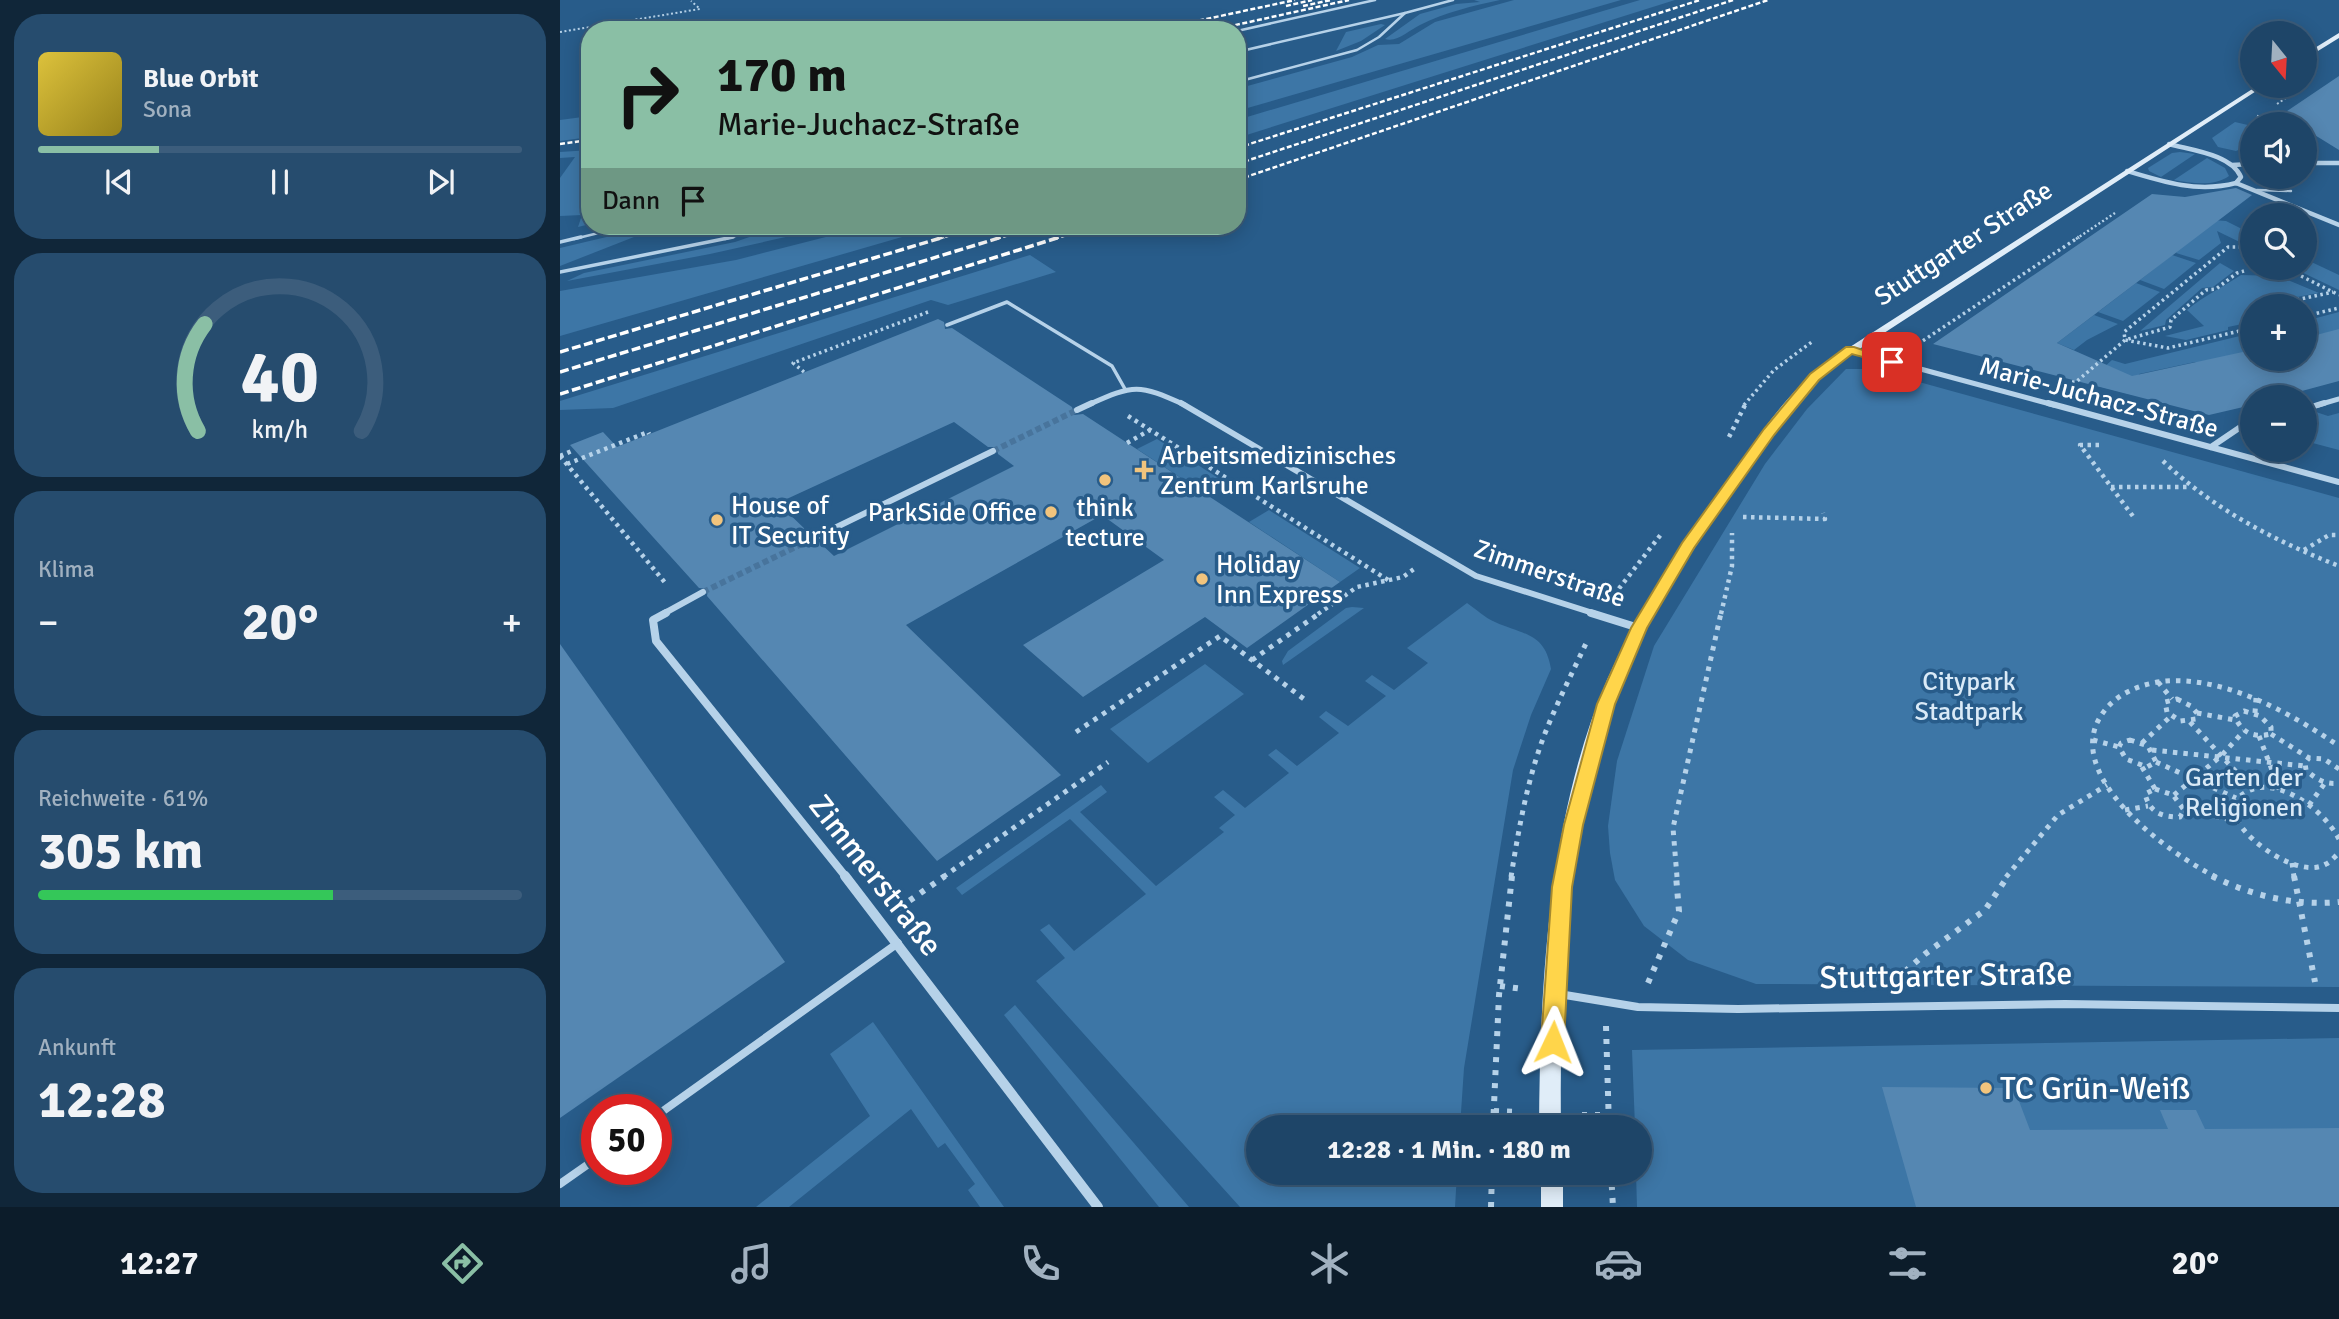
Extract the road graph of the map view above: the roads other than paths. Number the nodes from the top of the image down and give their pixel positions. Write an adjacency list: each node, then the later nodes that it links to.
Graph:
1 (1375, 0): 4 (lane)
2 (1454, 0): 3 (lane)
3 (1405, 13): 7 (lane); 8 (lane)
4 (1246, 28)
5 (2339, 35): 6 (main road)
6 (2317, 49)
7 (1246, 50)
8 (1246, 80)
9 (2242, 98): 10 (main road, Stuttgarter Straße)
10 (2169, 144): 13 (street); 15 (main road, Stuttgarter Straße)
11 (2317, 163): 12 (street)
12 (2339, 163)
13 (2231, 165): 14 (street); 16 (street)
14 (2240, 165)
15 (2127, 171): 16 (street); 25 (main road, Stuttgarter Straße)
16 (2236, 183): 17 (street)
17 (2257, 190): 18 (lane); 19 (street)
18 (2291, 191)
19 (2339, 225)
20 (589, 235): 22 (lane)
21 (743, 235): 23 (lane)
22 (560, 242)
23 (560, 272)
24 (947, 325): 26 (lane)
25 (1850, 350): 31 (street, Marie-Juchacz-Straße); 36 (main road, Stuttgarter Straße)
26 (1125, 389): 29 (street); 36 (street, Zimmerstraße)
27 (2339, 399): 28 (street)
28 (2317, 405)
29 (1077, 410)
30 (2240, 427): 31 (street)
31 (2211, 447): 33 (street, Marie-Juchacz-Straße)
32 (993, 451): 34 (street)
33 (2339, 482)
34 (814, 538)
35 (703, 592): 37 (street, Zimmerstraße)
36 (1639, 628): 38 (main road, Stuttgarter Straße)
37 (898, 943): 40 (lane); 45 (street, Zimmerstraße)
38 (1554, 993): 39 (lane, Stuttgarter Straße); 41 (main road, Stuttgarter Straße)
39 (2339, 1008)
40 (672, 1105)
41 (1550, 1115)
42 (581, 1169): 43 (lane)
43 (560, 1184)
44 (1552, 1185): 46 (main road)
45 (1098, 1207)
46 (1552, 1207)

